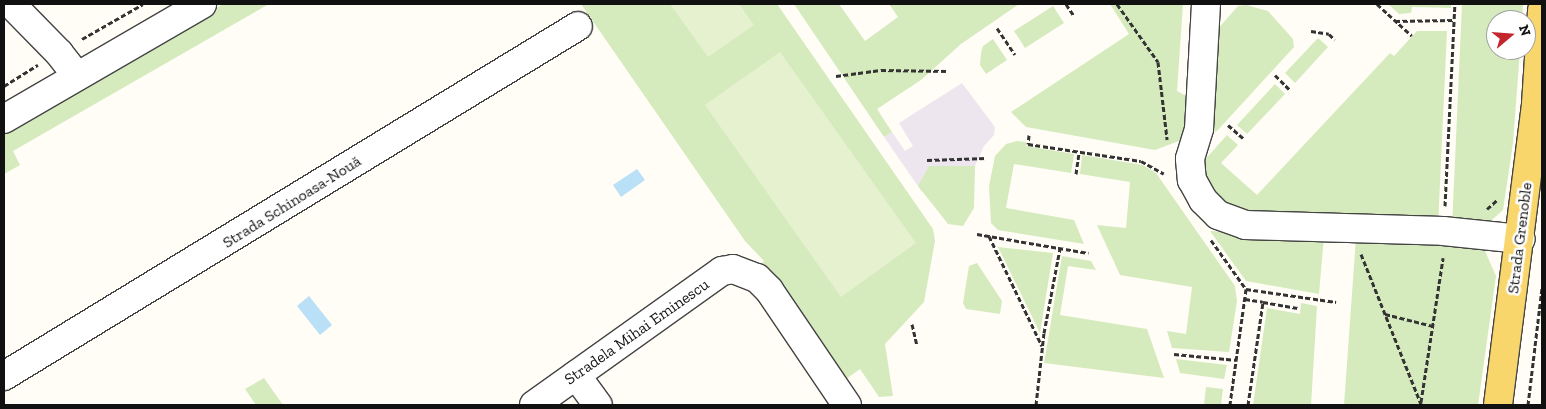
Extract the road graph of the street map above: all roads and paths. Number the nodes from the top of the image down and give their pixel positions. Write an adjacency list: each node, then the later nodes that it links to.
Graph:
1 (11, 4): 19 (street)
2 (202, 4): 19 (street)
3 (1066, 4): 8 (path)
4 (1119, 4): 26 (path)
5 (1206, 4): 39 (street)
6 (1376, 4): 10 (path)
7 (1542, 10): 39 (main road, Strada Grenoble)
8 (1074, 16)
9 (1454, 20): 10 (path)
10 (1395, 21): 14 (path)
11 (578, 26): 57 (street, Strada Schinoasa-Nouă)
12 (997, 28): 16 (path)
13 (1311, 31): 15 (path)
14 (1412, 36)
15 (1335, 40)
16 (1015, 55)
17 (948, 72): 20 (path)
18 (1275, 75): 21 (path)
19 (77, 76): 22 (street)
20 (836, 76)
21 (1289, 89)
22 (4, 119)
23 (1228, 125): 25 (path)
24 (1030, 135): 27 (path)
25 (1243, 138)
26 (1166, 143)
27 (1080, 152): 31 (path); 32 (path)
28 (987, 158): 29 (path)
29 (926, 160)
30 (1163, 165): 31 (path)
31 (1161, 172): 33 (path)
32 (1076, 174)
33 (1168, 177)
34 (1500, 194): 35 (path)
35 (1484, 212)
36 (976, 234): 37 (path)
37 (989, 236): 40 (path); 53 (path)
38 (1210, 238): 44 (path)
39 (1521, 239): 65 (main road, Strada Grenoble)
40 (1060, 248): 42 (path); 53 (path)
41 (1359, 249): 49 (path)
42 (1088, 253)
43 (1542, 288): 66 (path)
44 (1246, 289): 45 (path); 47 (path)
45 (1244, 299): 46 (path); 55 (path)
46 (1263, 302): 48 (path); 64 (path)
47 (1336, 302)
48 (1298, 308)
49 (1385, 314): 51 (path); 58 (path)
50 (912, 324): 52 (path)
51 (1433, 326)
52 (917, 345)
53 (1043, 348): 62 (path)
54 (1174, 354): 55 (path)
55 (1237, 360): 63 (path)
56 (576, 375): 59 (street, Stradela Mihai Eminescu); 60 (street); 61 (street, Stradela Mihai Eminescu)
57 (4, 376)
58 (1421, 404)
59 (534, 405)
60 (598, 405)
61 (847, 405)
62 (1036, 405)
63 (1230, 405)
64 (1248, 405)
65 (1498, 405)
66 (1528, 405)

